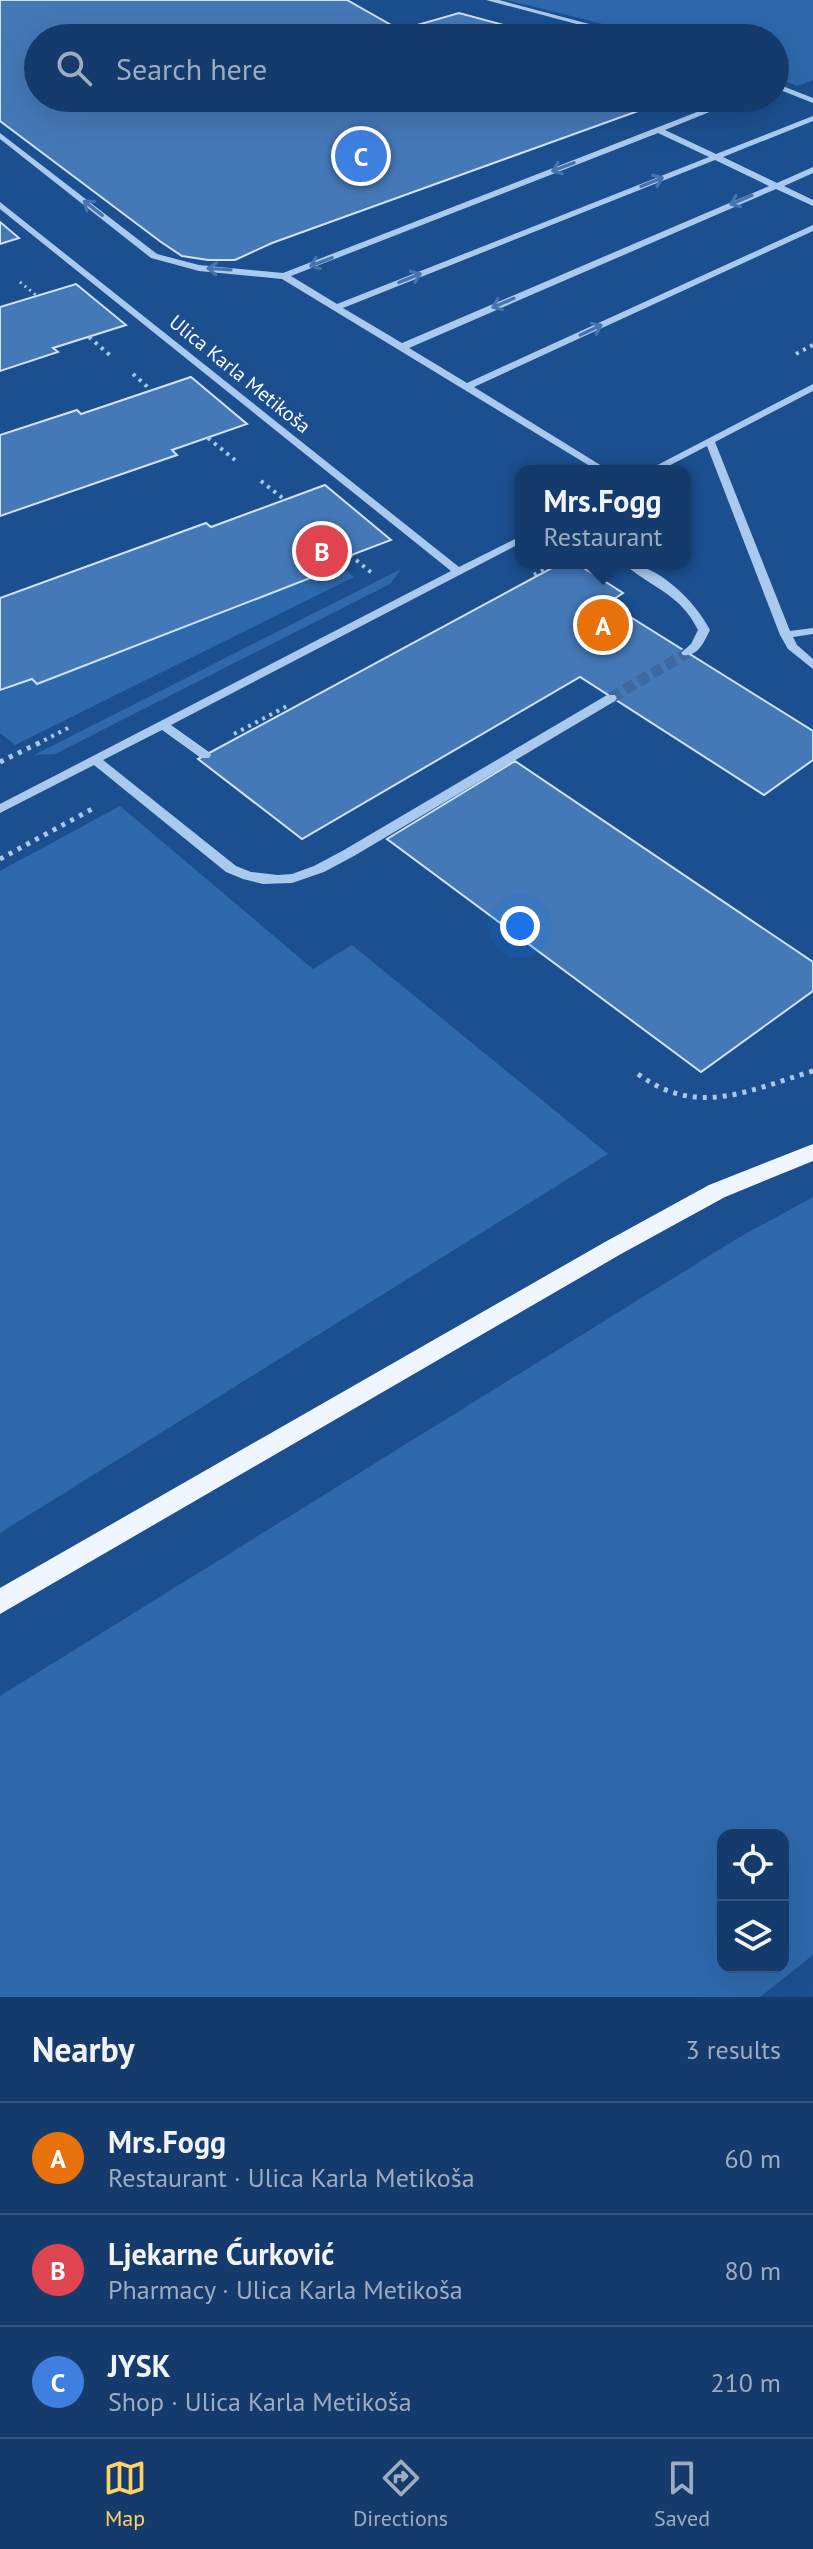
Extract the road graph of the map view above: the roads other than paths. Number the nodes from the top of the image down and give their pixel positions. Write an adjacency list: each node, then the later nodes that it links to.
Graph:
1 (490, 0): 2 (street)
2 (583, 24)
3 (789, 91): 4 (street)
4 (813, 101)
5 (705, 112): 7 (street)
6 (813, 118): 9 (street)
7 (659, 130): 9 (street); 15 (street, one-way to 15)
8 (0, 135): 15 (street, one-way to 8)
9 (715, 157): 11 (street); 16 (street, one-way to 9)
10 (813, 170): 11 (street)
11 (775, 185): 12 (street); 17 (street, one-way to 17)
12 (813, 203)
13 (0, 205): 25 (street, Ulica Karla Metikoša)
14 (813, 228): 18 (street, one-way to 14)
15 (284, 276): 16 (street)
16 (338, 307): 17 (street)
17 (404, 346): 18 (street)
18 (469, 386): 21 (street)
19 (813, 387): 20 (street)
20 (710, 441): 22 (street); 27 (street)
21 (595, 465)
22 (663, 465)
23 (515, 542): 25 (street)
24 (638, 569): 28 (street)
25 (458, 571): 31 (street)
26 (813, 631): 27 (street)
27 (786, 635): 29 (street)
28 (687, 653)
29 (813, 665)
30 (611, 698): 33 (street)
31 (163, 725): 32 (street); 33 (street)
32 (203, 753)
33 (95, 760): 34 (street)
34 (0, 809)
35 (813, 1152): 36 (main road)
36 (0, 1602)

